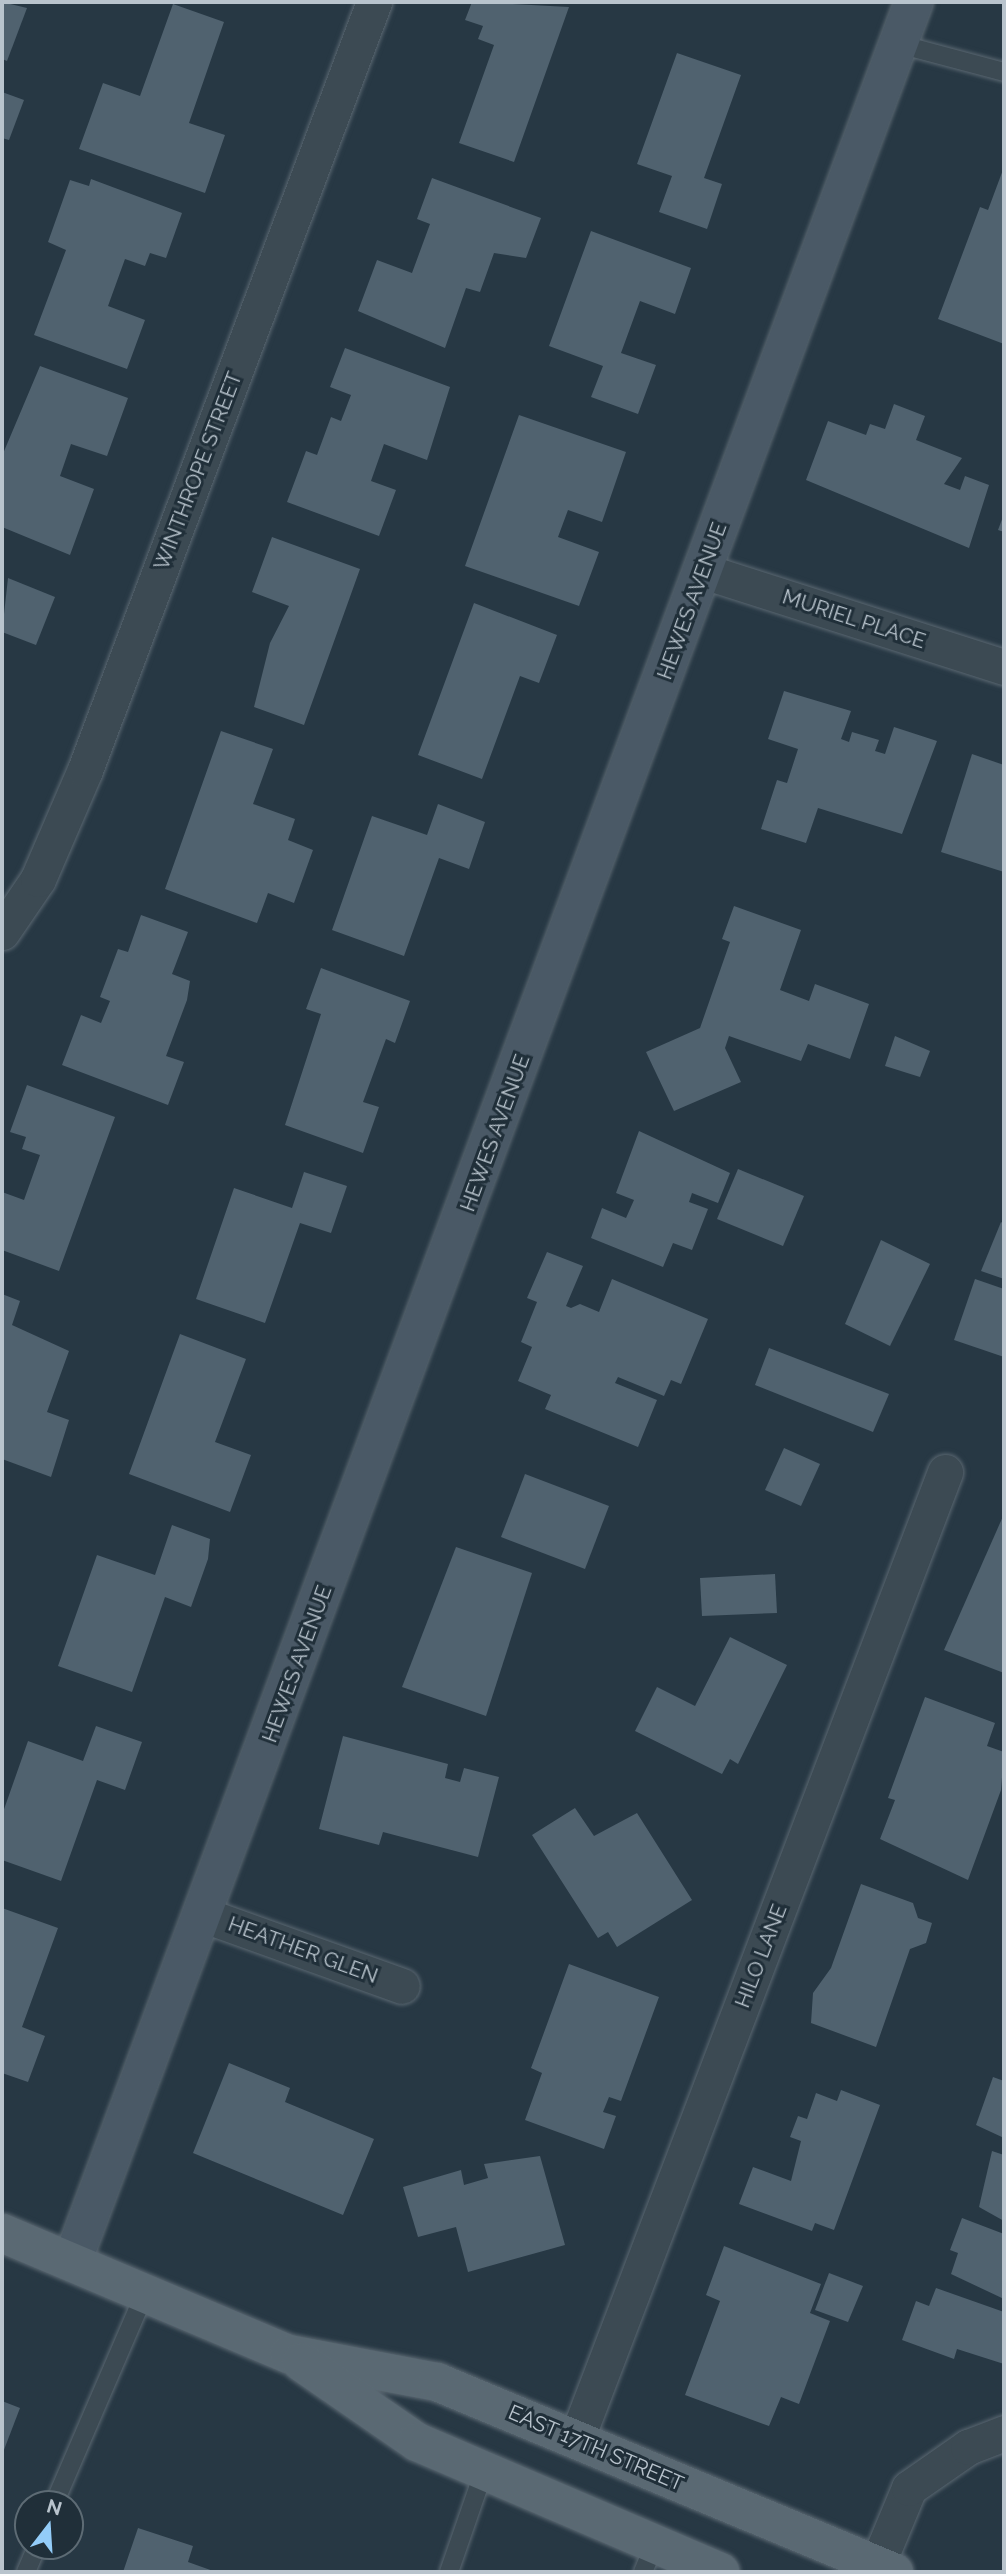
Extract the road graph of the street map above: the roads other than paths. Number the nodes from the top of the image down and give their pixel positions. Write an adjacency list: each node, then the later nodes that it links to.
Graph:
1 (374, 2): 7 (street, WINTHROPE STREET)
2 (914, 2): 3 (street, HEWES AVENUE)
3 (899, 44): 4 (lane); 5 (street, HEWES AVENUE)
4 (1004, 72)
5 (703, 571): 6 (street, MURIEL PLACE); 9 (street, HEWES AVENUE)
6 (1004, 667)
7 (2, 932)
8 (945, 1472): 16 (street, HILO LANE)
9 (204, 1915): 10 (street, HEATHER GLEN); 12 (street, HEWES AVENUE)
10 (402, 1986)
11 (2, 2233): 12 (main road, EAST 17TH STREET)
12 (72, 2262): 13 (main road, EAST 17TH STREET)
13 (145, 2293): 14 (main road, EAST 17TH STREET); 18 (lane)
14 (289, 2354): 16 (main road, EAST 17TH STREET); 17 (main road, EAST 17TH STREET)
15 (1004, 2433): 20 (street)
16 (576, 2440): 20 (main road, EAST 17TH STREET)
17 (484, 2471): 19 (main road, EAST 17TH STREET); 21 (lane)
18 (60, 2490)
19 (649, 2558): 22 (main road, EAST 17TH STREET)
20 (878, 2570)
21 (449, 2572)
22 (720, 2572)

